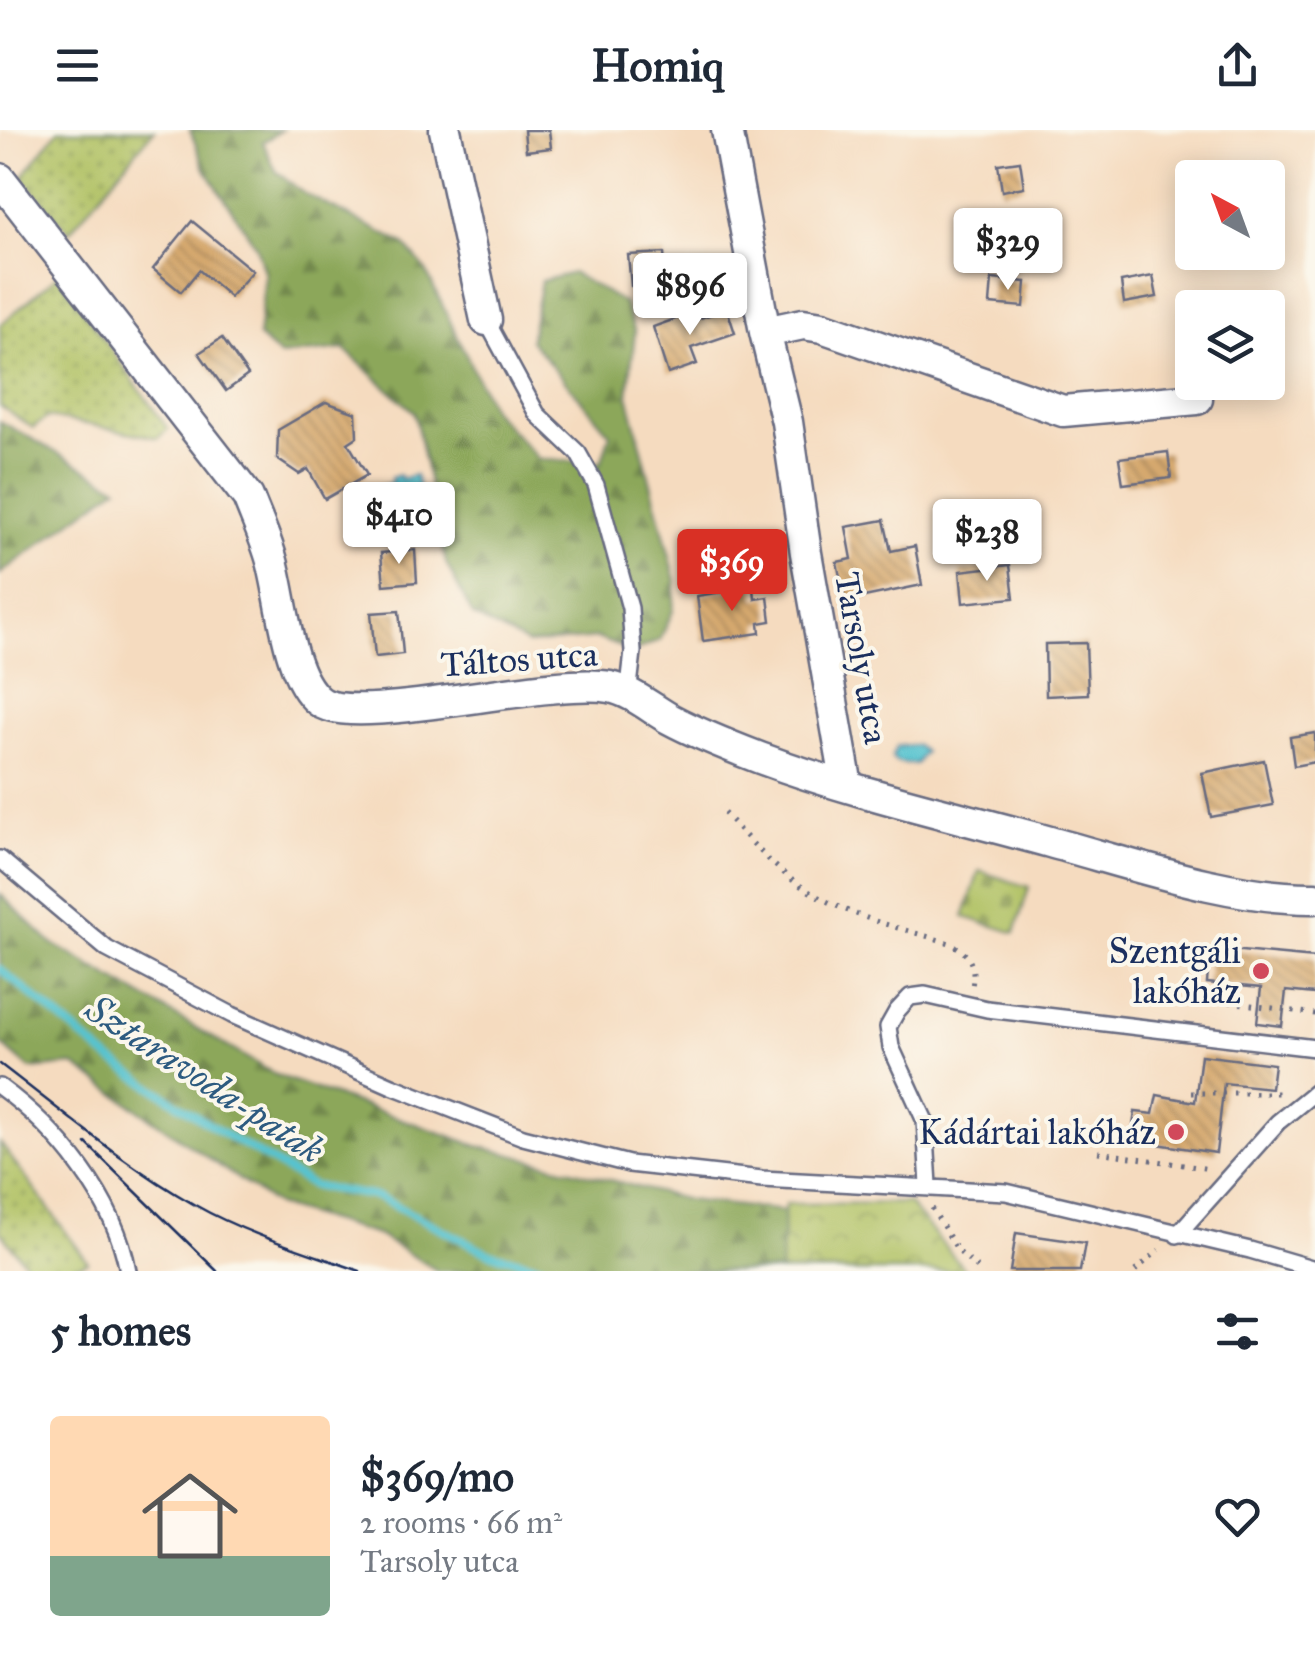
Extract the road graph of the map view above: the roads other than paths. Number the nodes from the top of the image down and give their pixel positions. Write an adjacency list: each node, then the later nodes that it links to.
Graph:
1 (445, 130): 4 (street)
2 (727, 130): 5 (street, Tarsoly utca)
3 (0, 179): 7 (street, Táltos utca)
4 (486, 320): 7 (lane)
5 (764, 332): 6 (street); 8 (street, Tarsoly utca)
6 (1197, 400)
7 (628, 695): 8 (street, Táltos utca)
8 (847, 786): 10 (street, Táltos utca)
9 (0, 859): 14 (lane)
10 (1315, 898)
11 (1315, 1048): 14 (lane)
12 (0, 1088): 17 (lane)
13 (1314, 1092): 15 (lane)
14 (929, 1185): 15 (lane)
15 (1177, 1234): 16 (lane)
16 (1315, 1269)
17 (128, 1271)

